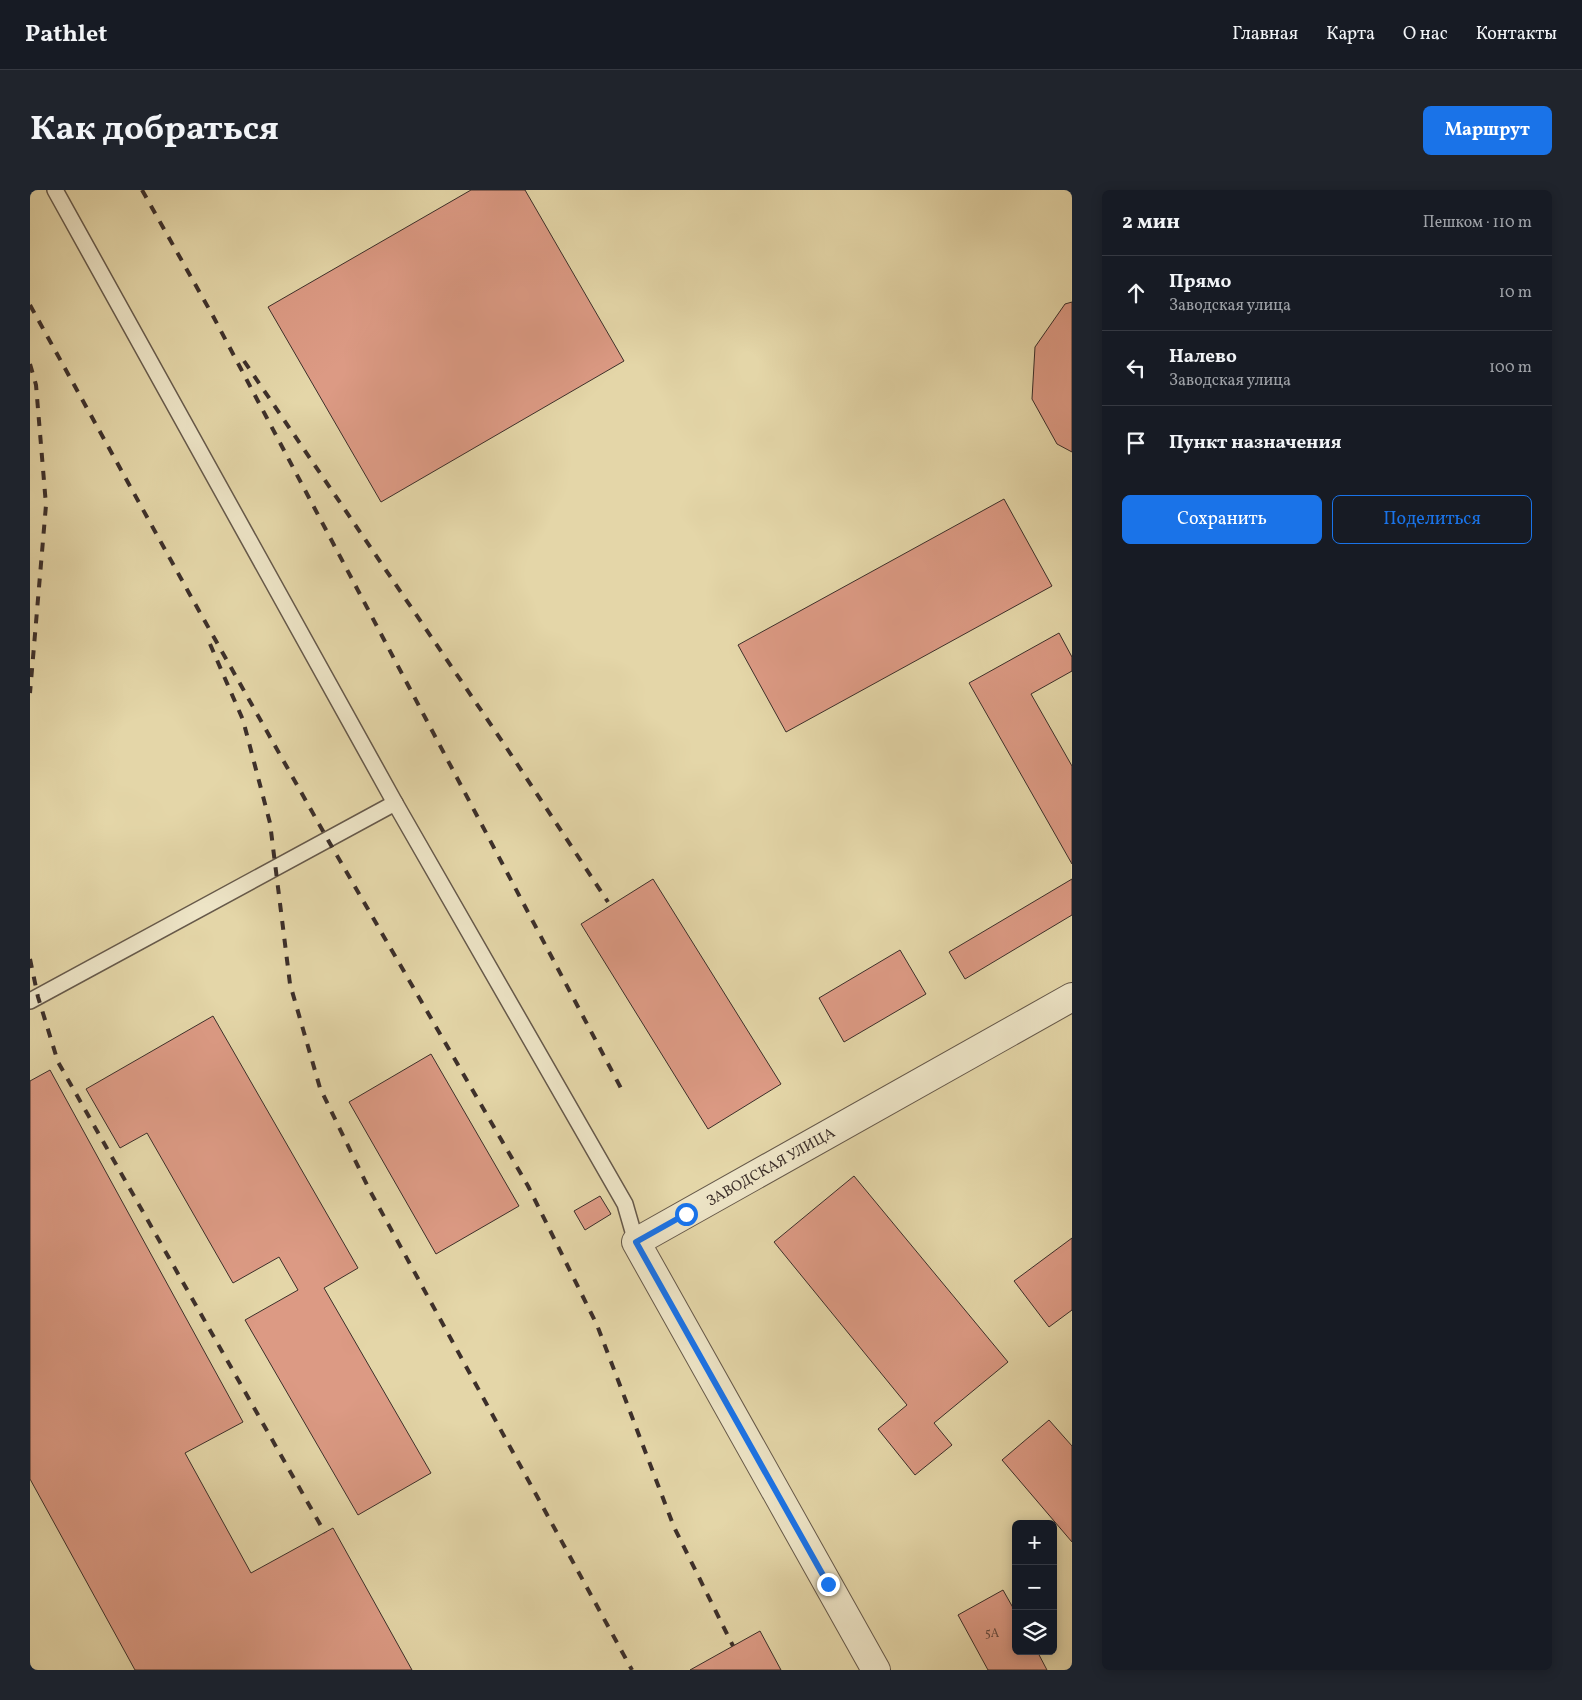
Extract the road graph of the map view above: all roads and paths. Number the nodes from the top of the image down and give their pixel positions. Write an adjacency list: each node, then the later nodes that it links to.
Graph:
1 (55, 190): 2 (lane)
2 (395, 803): 4 (lane); 5 (lane)
3 (1072, 997): 5 (street, ЗАВОДСКАЯ УЛИЦА)
4 (30, 1001)
5 (636, 1242): 6 (street)
6 (876, 1670)

